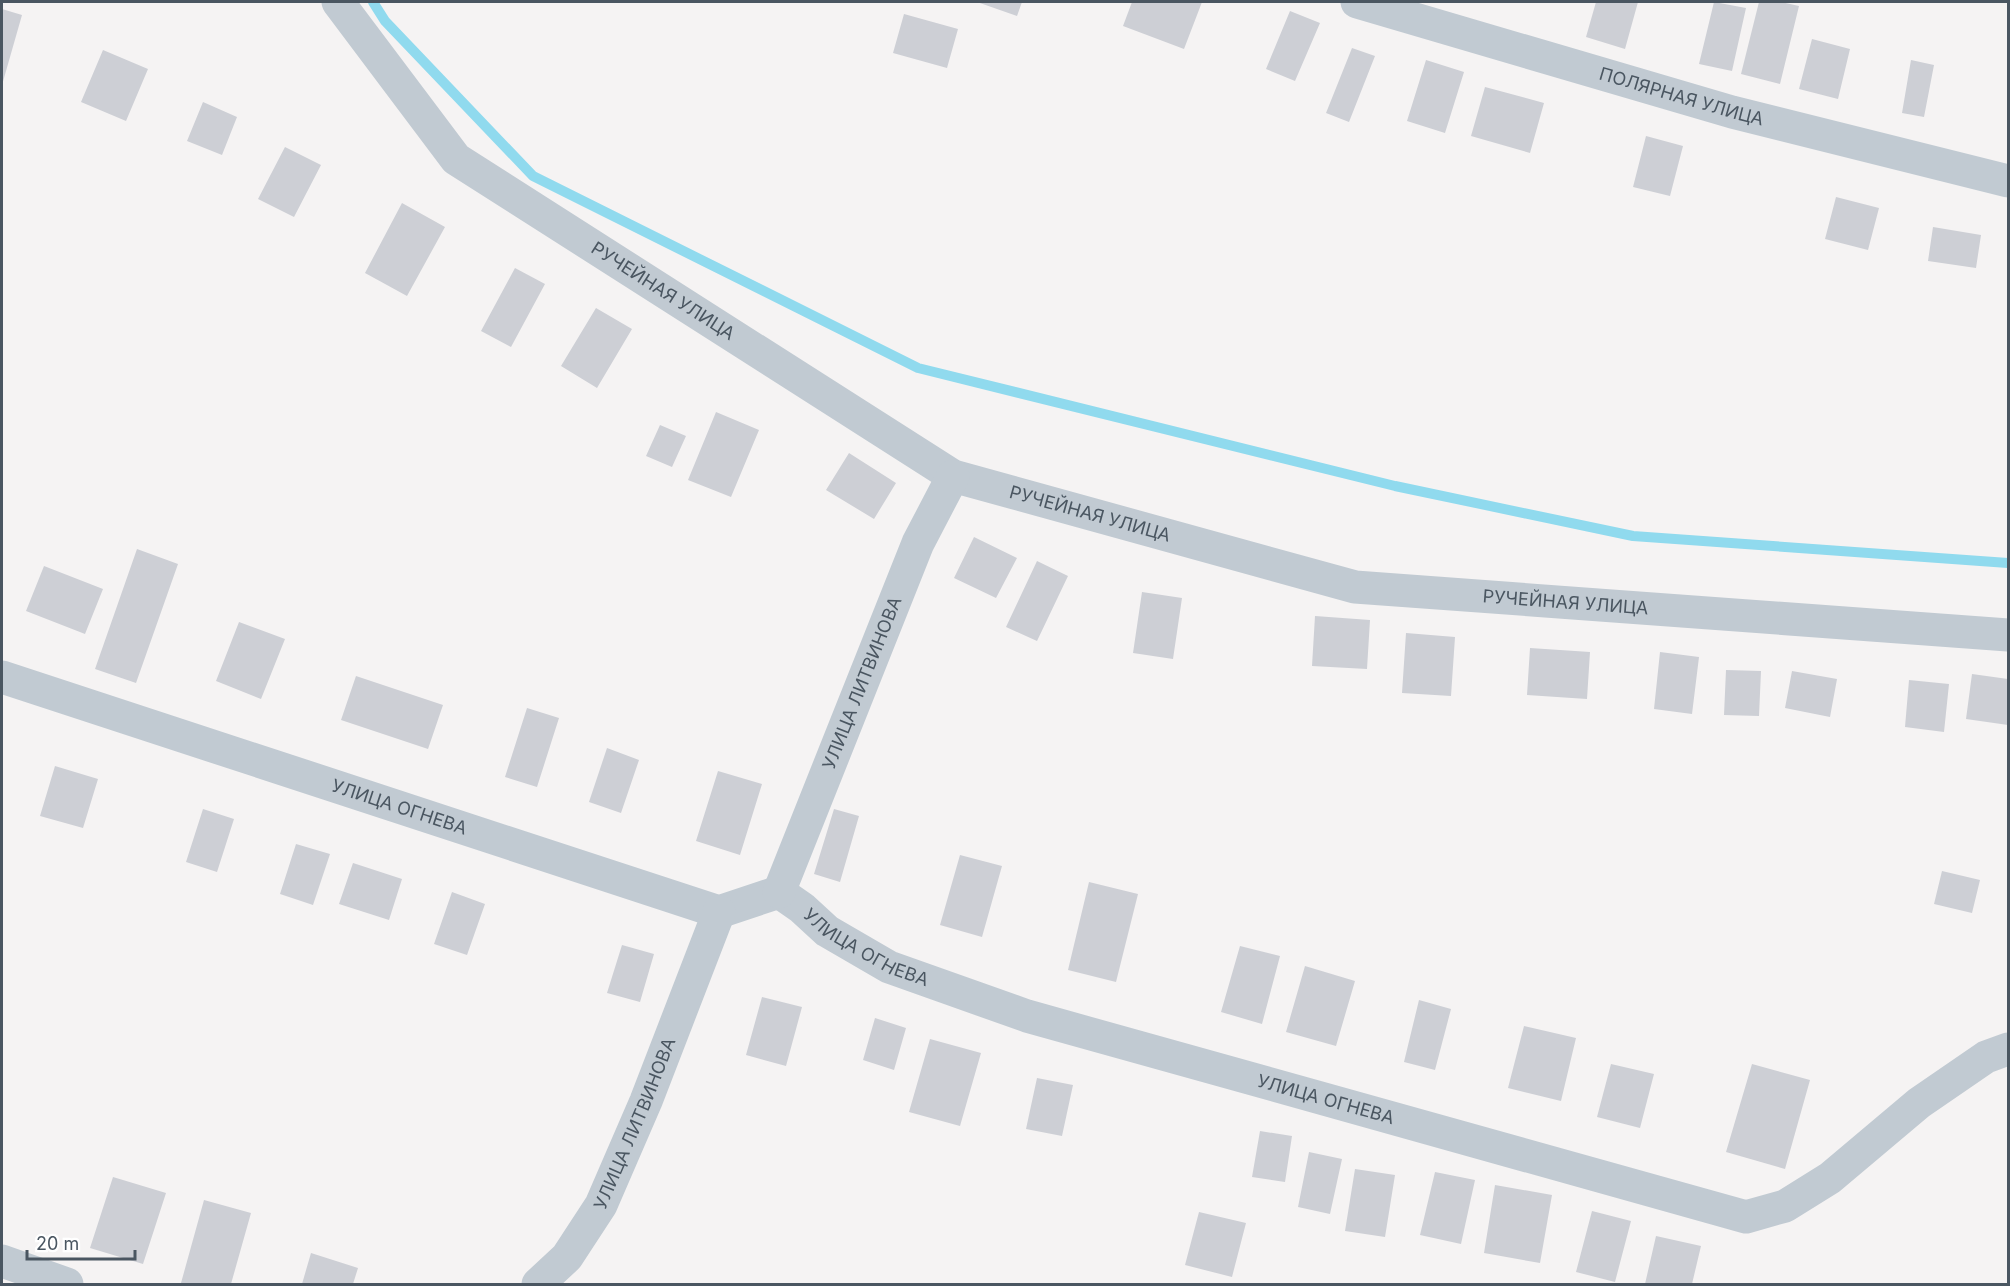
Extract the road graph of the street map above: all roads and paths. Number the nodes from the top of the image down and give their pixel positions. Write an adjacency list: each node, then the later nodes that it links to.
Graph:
1 (338, 2): 4 (street, РУЧЕЙНАЯ УЛИЦА)
2 (1357, 2): 3 (street, ПОЛЯРНАЯ УЛИЦА)
3 (2008, 181)
4 (953, 476): 5 (street, РУЧЕЙНАЯ УЛИЦА); 7 (street, УЛИЦА ЛИТВИНОВА)
5 (2008, 635)
6 (2, 677): 8 (street, УЛИЦА ОГНЕВА)
7 (779, 892): 8 (street); 9 (street, УЛИЦА ОГНЕВА)
8 (719, 912): 12 (street, УЛИЦА ЛИТВИНОВА)
9 (2008, 1049)
10 (2, 1261): 11 (street)
11 (67, 1284)
12 (538, 1284)

